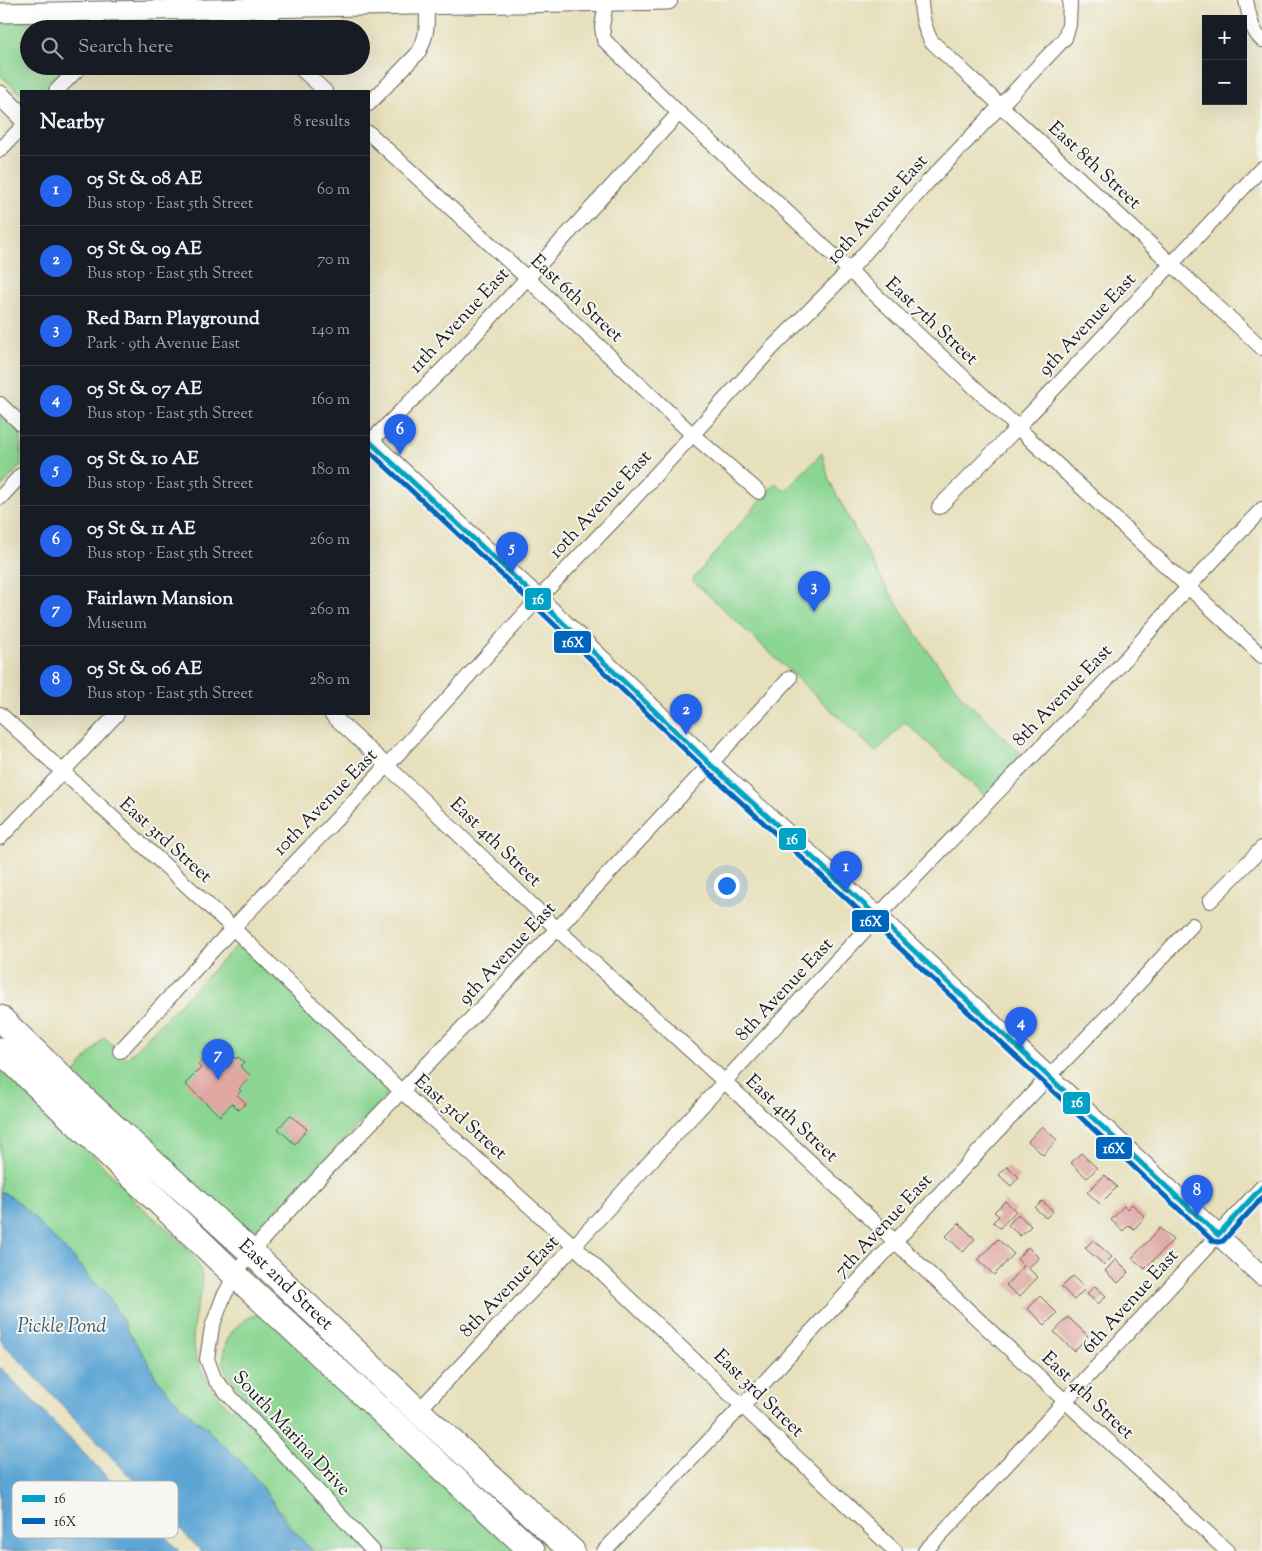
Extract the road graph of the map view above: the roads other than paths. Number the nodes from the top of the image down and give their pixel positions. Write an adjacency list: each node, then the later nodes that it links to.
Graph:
1 (668, 0): 6 (street)
2 (921, 0): 20 (street, East 8th Street)
3 (1070, 0): 20 (street, 10th Avenue East)
4 (1246, 0): 13 (street)
5 (456, 2): 6 (street); 8 (street)
6 (606, 2): 21 (street, East 7th Street)
7 (176, 5): 9 (street); 11 (street)
8 (427, 5): 9 (street); 19 (street)
9 (270, 8): 12 (street)
10 (0, 14): 11 (street)
11 (97, 20)
12 (272, 20)
13 (1262, 40)
14 (71, 75): 16 (street)
15 (308, 75): 17 (street)
16 (57, 90)
17 (324, 90)
18 (0, 95): 22 (street)
19 (370, 103)
20 (1002, 105): 27 (street, East 8th Street); 28 (street, 10th Avenue East)
21 (679, 113): 28 (street, East 7th Street); 29 (street, 11th Avenue East)
22 (20, 115)
23 (20, 129): 25 (street)
24 (370, 133): 29 (street, East 6th Street)
25 (0, 150)
26 (1262, 168): 27 (street, 9th Avenue East)
27 (1172, 263): 30 (street, East 8th Street); 33 (street, 9th Avenue East)
28 (849, 271): 33 (street, East 7th Street); 34 (street, 10th Avenue East)
29 (527, 278): 34 (street, East 6th Street); 35 (street, 11th Avenue East)
30 (1262, 348)
31 (0, 404): 32 (street)
32 (20, 423)
33 (1017, 428): 40 (street, 9th Avenue East); 42 (street, East 7th Street)
34 (693, 435): 38 (street, East 6th Street); 43 (street, 10th Avenue East)
35 (370, 441)
36 (370, 443): 43 (street)
37 (20, 476): 39 (street)
38 (759, 492)
39 (0, 498)
40 (939, 507)
41 (1262, 509): 42 (street, 8th Avenue East)
42 (1188, 587): 44 (street, East 7th Street); 55 (street, 8th Avenue East)
43 (538, 599): 49 (street); 50 (street, 10th Avenue East)
44 (1262, 656)
45 (790, 678): 49 (street, 9th Avenue East)
46 (0, 714): 51 (street, East 3rd Street)
47 (116, 715): 51 (street)
48 (332, 715): 50 (street, East 4th Street)
49 (711, 765): 55 (street); 58 (street, 9th Avenue East)
50 (387, 766): 57 (street, 10th Avenue East); 58 (street, East 4th Street)
51 (62, 772): 52 (street); 57 (street, East 3rd Street)
52 (0, 838)
53 (1262, 848): 54 (street)
54 (1210, 901)
55 (878, 917): 62 (street); 63 (street, 8th Avenue East)
56 (1192, 925): 62 (street, 7th Avenue East)
57 (233, 928): 61 (street, 10th Avenue East); 64 (street, East 3rd Street)
58 (558, 929): 63 (street, East 4th Street); 64 (street, 9th Avenue East)
59 (0, 1018): 69 (highway, East 2nd Street)
60 (0, 1050): 70 (highway, East 2nd Street)
61 (120, 1051)
62 (1048, 1077): 66 (street); 67 (street, 7th Avenue East)
63 (725, 1082): 67 (street, East 4th Street); 68 (street, 8th Avenue East)
64 (401, 1091): 68 (street, East 3rd Street); 69 (street, 9th Avenue East)
65 (1262, 1187): 66 (street, 6th Avenue East)
66 (1218, 1235): 71 (street); 72 (street, 6th Avenue East)
67 (895, 1242): 72 (street, East 4th Street); 73 (street, 7th Avenue East)
68 (574, 1246): 73 (street, East 3rd Street); 74 (street, 8th Avenue East)
69 (251, 1252): 70 (street, South Marina Drive); 74 (highway, East 2nd Street)
70 (235, 1275): 75 (street, South Marina Drive); 76 (highway, East 2nd Street)
71 (1262, 1276)
72 (1065, 1402): 80 (street, 6th Avenue East); 81 (street, East 4th Street)
73 (743, 1405): 78 (street, 7th Avenue East); 79 (street, East 3rd Street)
74 (418, 1411): 77 (highway, East 2nd Street)
75 (373, 1551)
76 (532, 1551)
77 (572, 1551)
78 (604, 1551)
79 (895, 1551)
80 (925, 1551)
81 (1227, 1551)

